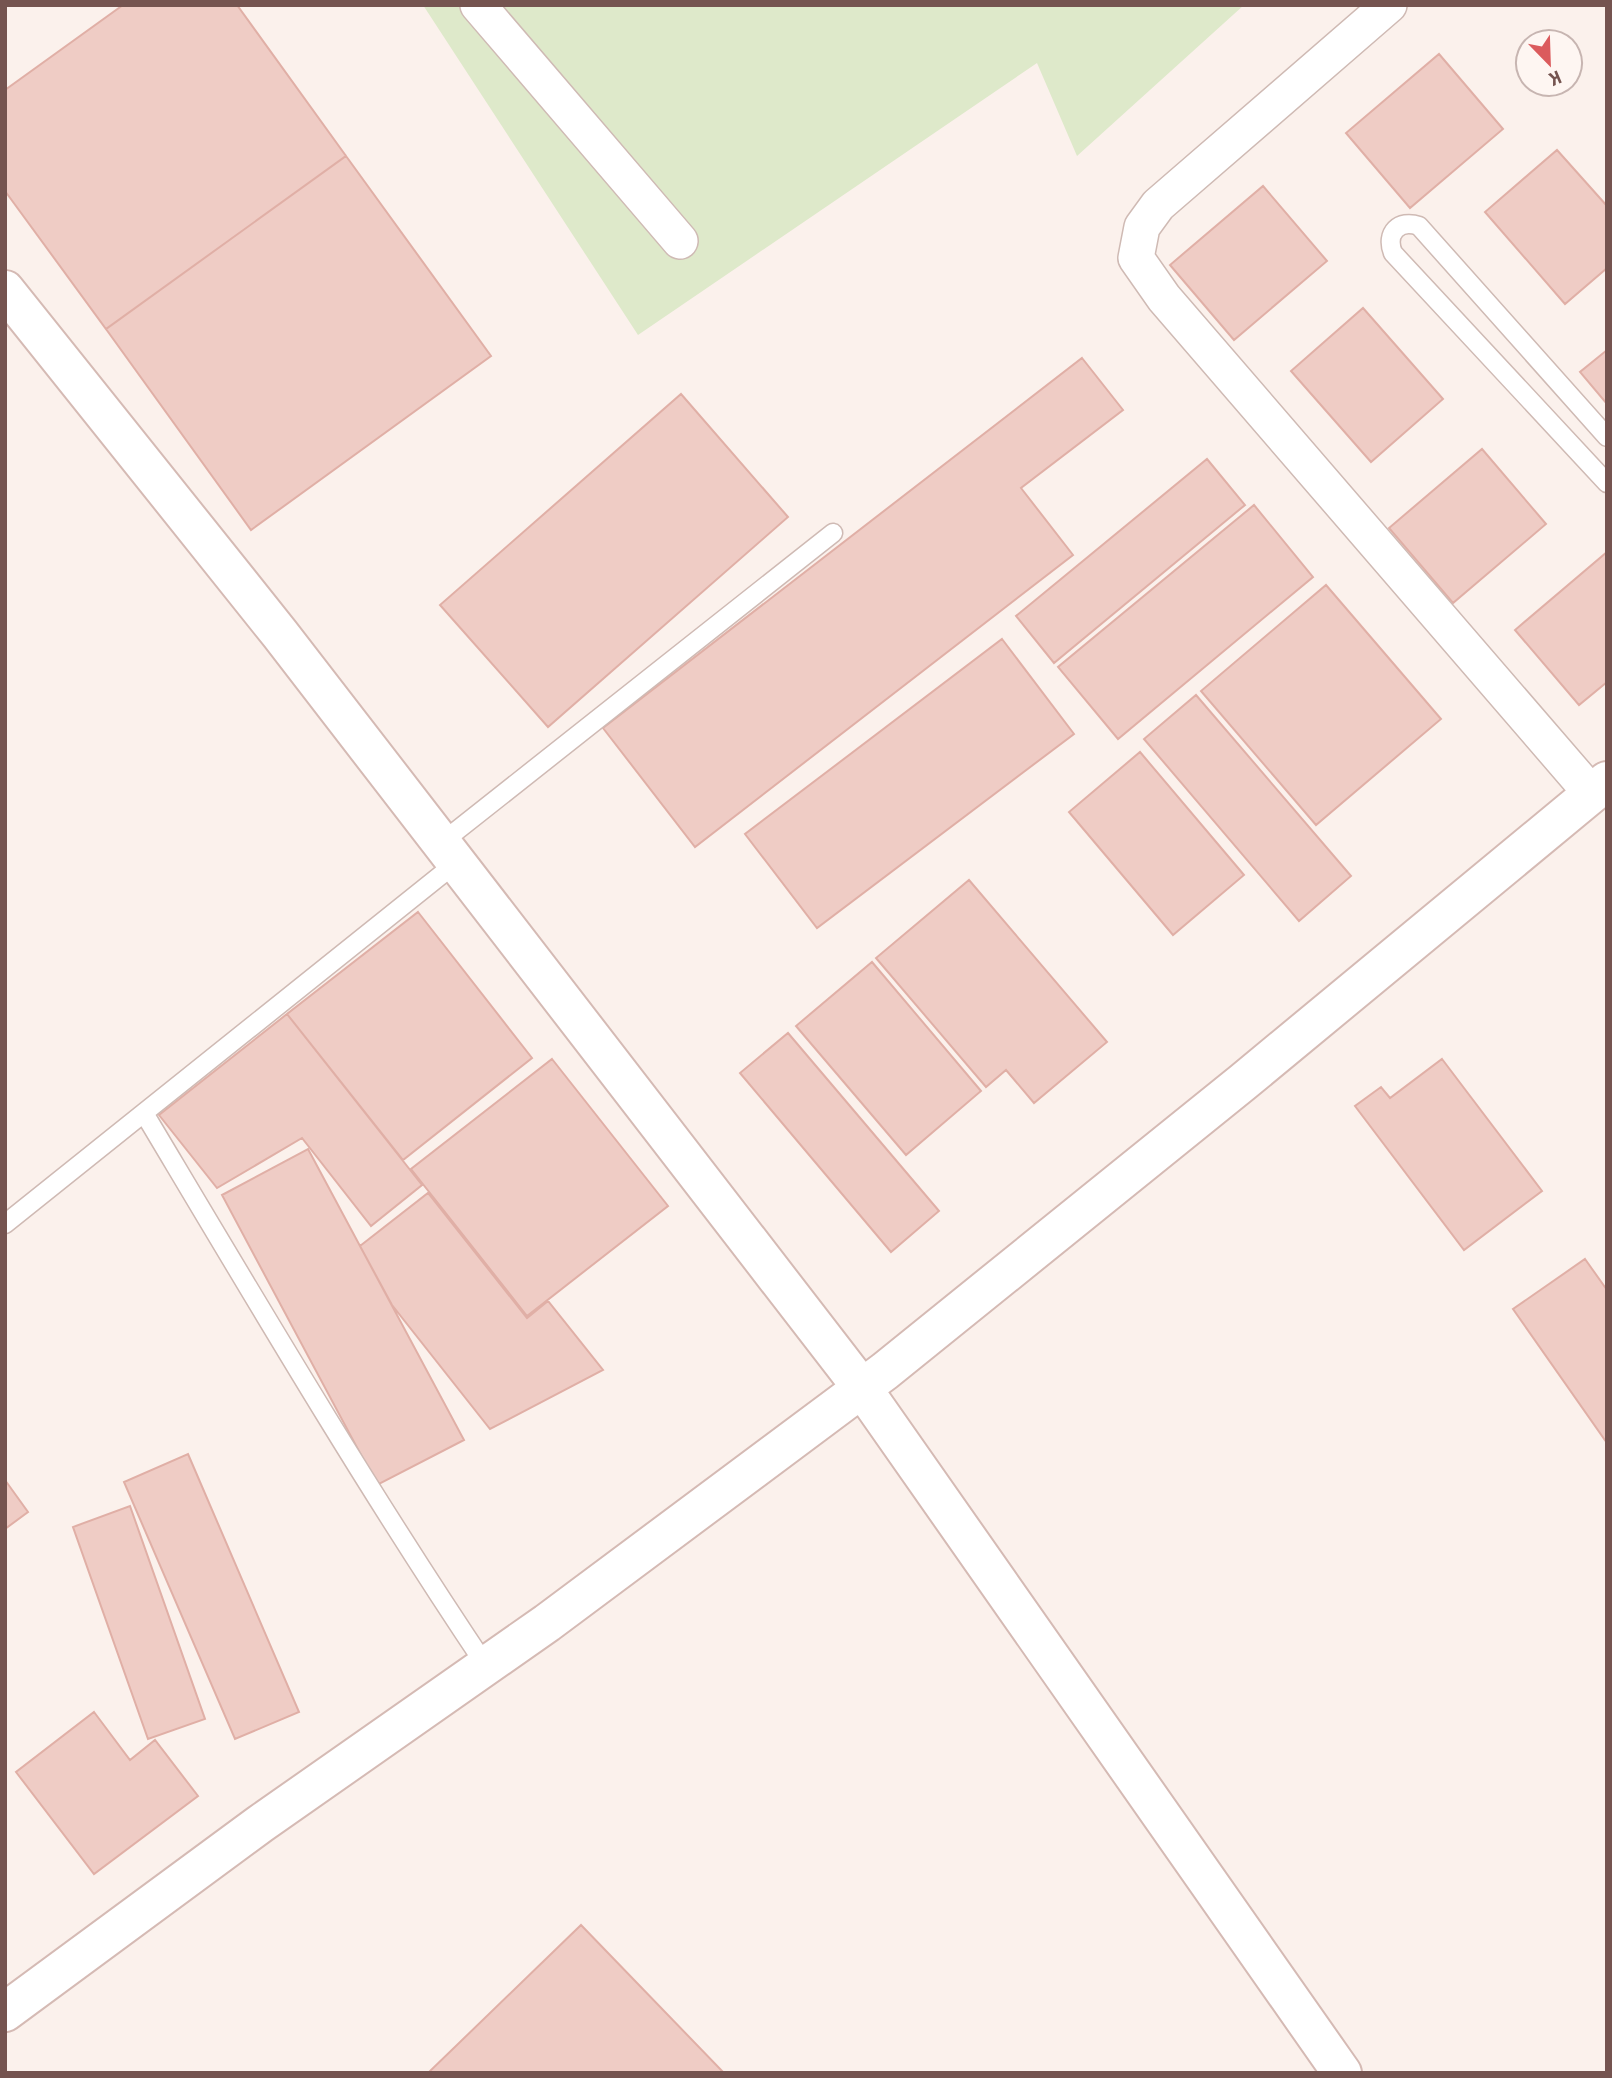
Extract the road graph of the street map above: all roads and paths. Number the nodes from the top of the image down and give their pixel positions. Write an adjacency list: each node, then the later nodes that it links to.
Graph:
1 (478, 5): 3 (street)
2 (1389, 5): 8 (street)
3 (680, 241)
4 (5, 290): 9 (street)
5 (1607, 437): 6 (lane)
6 (1607, 482)
7 (833, 533): 9 (lane)
8 (1599, 788): 12 (street)
9 (449, 853): 10 (lane); 12 (street)
10 (144, 1113): 11 (lane); 13 (lane)
11 (5, 1224)
12 (862, 1388): 13 (street); 15 (street)
13 (486, 1666): 14 (street)
14 (8, 2004)
15 (1342, 2073)

